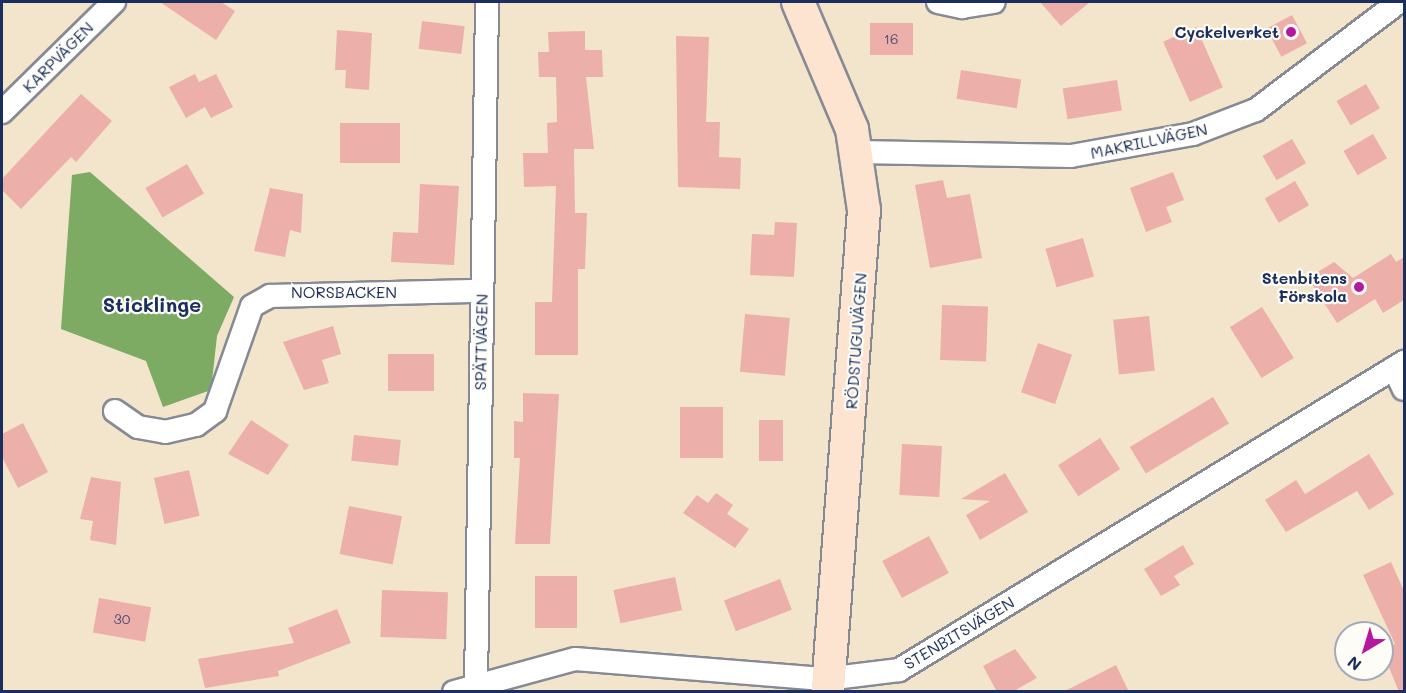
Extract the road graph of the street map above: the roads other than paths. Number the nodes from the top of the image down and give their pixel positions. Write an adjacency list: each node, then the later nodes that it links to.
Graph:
1 (114, 2): 7 (street, KARPVÄGEN)
2 (487, 2): 9 (street, SPÄTTVÄGEN)
3 (798, 2): 8 (street, RÖDSTUGUVÄGEN)
4 (938, 2): 5 (street)
5 (994, 2)
6 (1399, 2): 8 (street, MAKRILLVÄGEN)
7 (2, 112)
8 (859, 152): 14 (street, RÖDSTUGUVÄGEN)
9 (481, 291): 12 (street, NORSBACKEN); 13 (street, SPÄTTVÄGEN)
10 (1399, 365): 11 (street); 14 (street, STENBITSVÄGEN)
11 (1404, 389)
12 (115, 411)
13 (476, 683): 14 (street, STENBITSVÄGEN); 15 (street, STENBITSVÄGEN)
14 (827, 685)
15 (454, 692)

